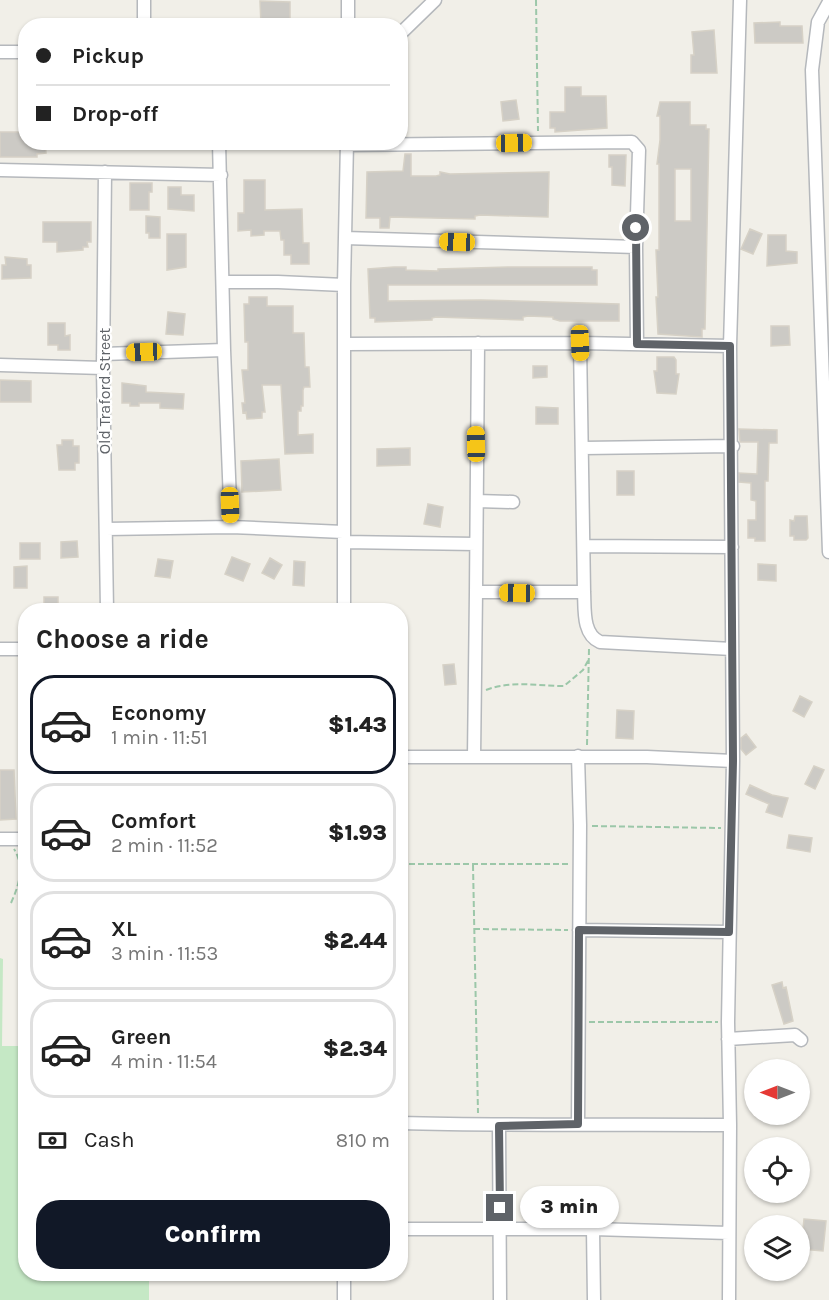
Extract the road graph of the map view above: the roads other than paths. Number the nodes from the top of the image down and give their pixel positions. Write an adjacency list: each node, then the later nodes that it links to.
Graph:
1 (144, 0): 6 (street)
2 (348, 0): 7 (street)
3 (435, 0): 8 (street)
4 (740, 0): 25 (street)
5 (829, 2): 40 (street)
6 (144, 18)
7 (348, 18)
8 (408, 26)
9 (0, 52): 10 (street)
10 (18, 52)
11 (408, 144): 18 (street)
12 (219, 150): 16 (street)
13 (347, 150): 17 (street)
14 (0, 170): 15 (street)
15 (105, 172): 16 (street); 27 (street, Old Traford Street)
16 (221, 175): 19 (street)
17 (345, 238): 18 (street); 20 (street)
18 (636, 247): 23 (street)
19 (223, 282): 20 (street); 26 (street)
20 (344, 285): 24 (street)
21 (478, 343): 22 (street); 24 (street); 32 (street)
22 (580, 343): 23 (street); 31 (street)
23 (637, 344): 25 (street)
24 (344, 345): 36 (street)
25 (730, 346): 30 (street)
26 (224, 350): 27 (street); 34 (street)
27 (103, 354): 29 (street, Old Traford Street)
28 (0, 365): 29 (street)
29 (103, 368): 35 (street, Old Traford Street)
30 (733, 446): 31 (street); 39 (street)
31 (583, 448): 38 (street)
32 (477, 501): 33 (street); 37 (street)
33 (513, 502)
34 (231, 527): 35 (street); 36 (street)
35 (106, 529): 43 (street, Old Traford Street)
36 (343, 537): 37 (street); 44 (street)
37 (476, 544): 41 (street)
38 (584, 546): 39 (street); 42 (street)
39 (732, 547): 46 (street)
40 (829, 552)
41 (476, 592): 42 (street); 50 (street)
42 (584, 592): 46 (street)
43 (107, 603)
44 (344, 603)
45 (0, 649): 47 (street)
46 (732, 649): 51 (street)
47 (18, 650)
48 (582, 756): 50 (street); 51 (street); 52 (street)
49 (408, 757): 50 (street)
50 (474, 757)
51 (733, 761): 53 (street)
52 (579, 930): 53 (street); 57 (street)
53 (729, 932): 54 (street)
54 (728, 1040): 55 (street); 58 (street)
55 (801, 1040)
56 (408, 1123): 59 (street)
57 (578, 1124): 58 (street); 59 (street)
58 (730, 1125): 63 (street)
59 (499, 1126): 60 (street)
60 (501, 1228): 61 (street); 62 (street); 66 (street)
61 (408, 1229)
62 (593, 1229): 63 (street); 67 (street)
63 (729, 1233): 68 (street)
64 (344, 1281): 65 (street)
65 (344, 1300)
66 (500, 1300)
67 (594, 1300)
68 (729, 1300)

